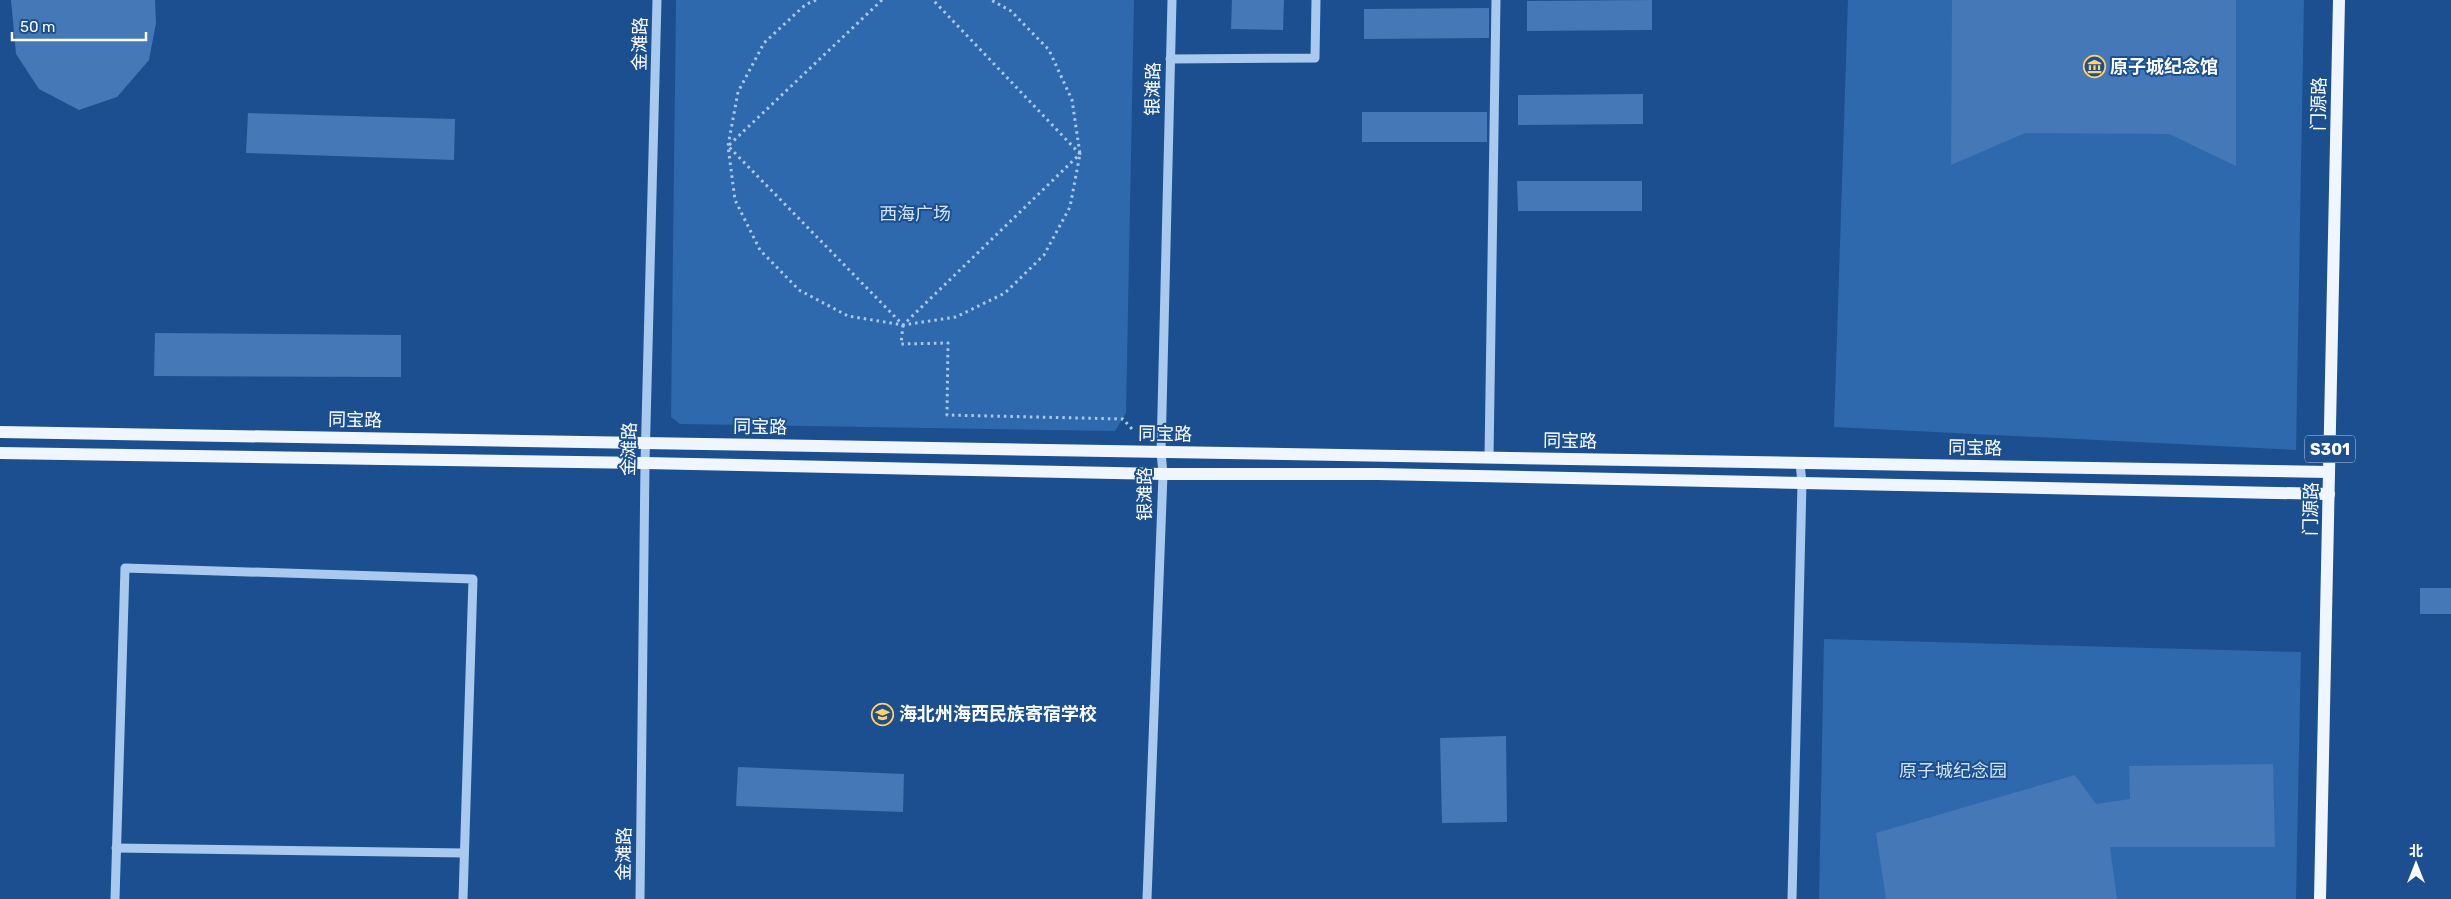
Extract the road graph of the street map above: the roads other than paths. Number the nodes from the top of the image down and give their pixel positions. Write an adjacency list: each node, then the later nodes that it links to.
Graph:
1 (657, 0): 8 (street, 金滩路)
2 (1172, 0): 6 (street, 银滩路)
3 (1316, 0): 6 (street)
4 (1496, 0): 11 (street)
5 (2339, 0): 14 (main road, 门源路 / S301)
6 (1170, 59): 9 (street, 银滩路)
7 (0, 432): 8 (main road, 同宝路)
8 (646, 443): 9 (main road, 同宝路); 12 (street, 金滩路)
9 (1161, 452): 11 (main road, 同宝路); 15 (street, 银滩路)
10 (0, 454): 12 (main road)
11 (1489, 457): 13 (main road, 同宝路)
12 (645, 462): 15 (main road); 22 (street, 金滩路)
13 (1800, 462): 14 (main road, 同宝路); 16 (street)
14 (2329, 472): 17 (main road, 门源路 / S301)
15 (1163, 474): 16 (main road); 23 (street, 银滩路)
16 (1802, 483): 17 (main road); 24 (street)
17 (2329, 494): 25 (main road, 门源路 / S301)
18 (116, 848): 19 (street); 19 (street); 20 (street)
19 (464, 852): 21 (street)
20 (115, 899)
21 (463, 899)
22 (640, 899)
23 (1147, 899)
24 (1792, 899)
25 (2320, 899)

